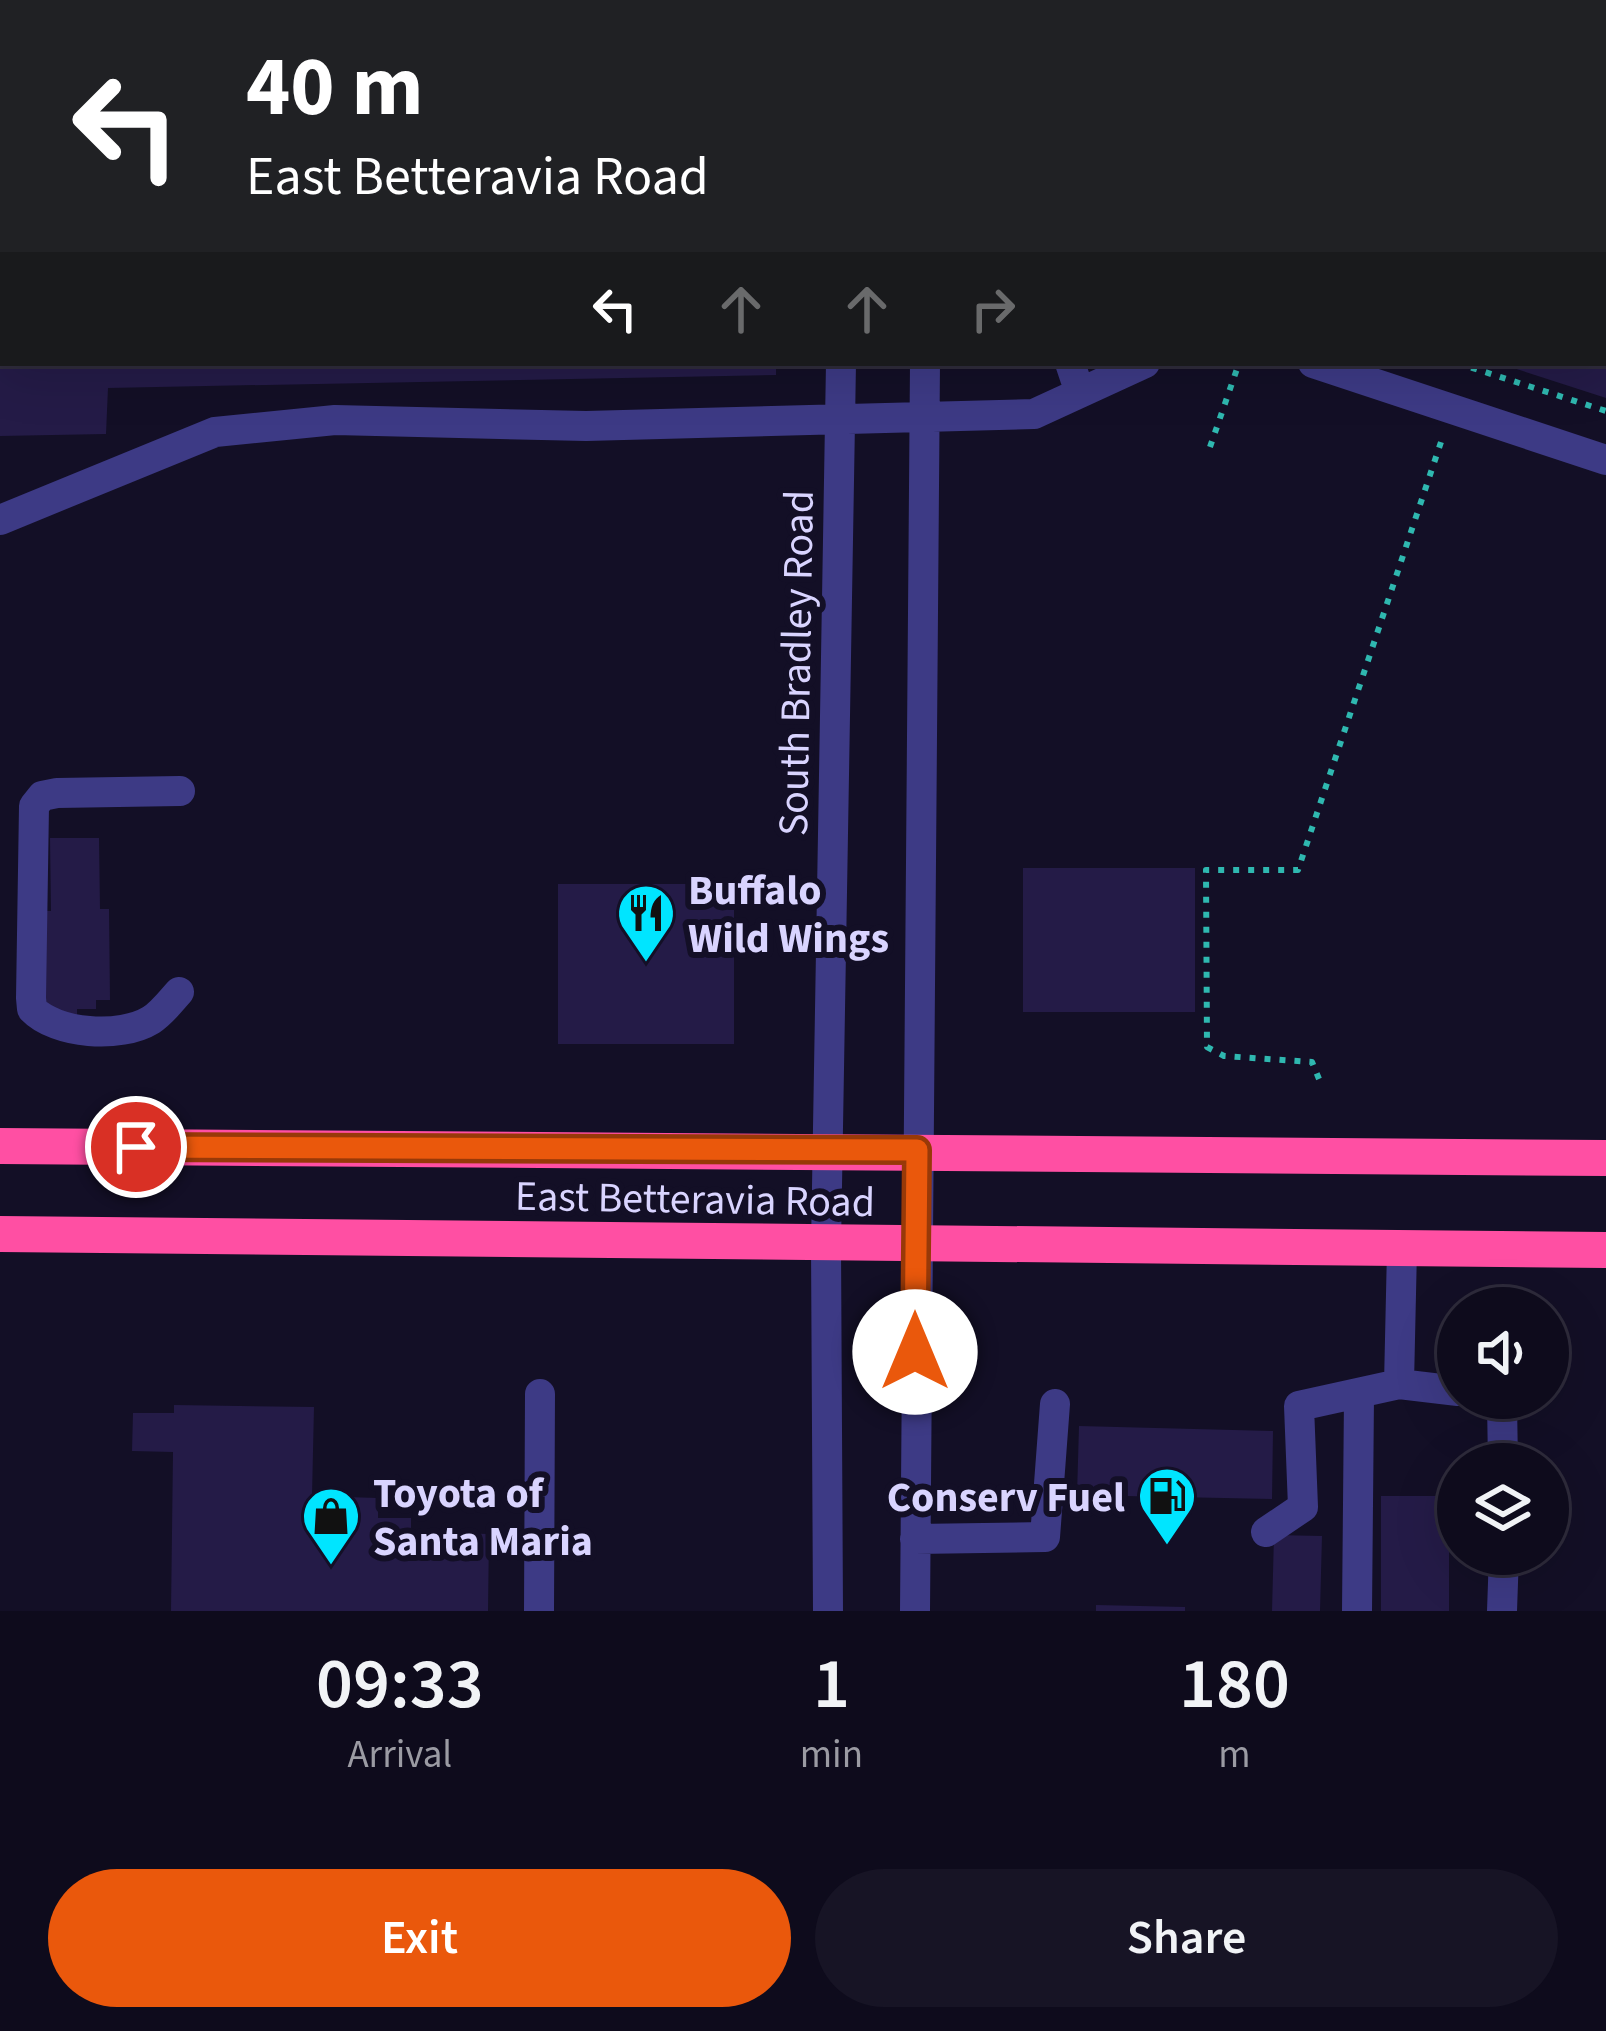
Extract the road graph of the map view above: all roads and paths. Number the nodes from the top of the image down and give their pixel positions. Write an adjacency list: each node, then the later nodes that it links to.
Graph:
1 (841, 366): 12 (street, South Bradley Road)
2 (925, 366): 11 (street)
3 (1071, 366): 8 (street)
4 (1138, 366): 8 (street)
5 (1238, 366): 13 (path)
6 (1323, 366): 9 (street)
7 (1466, 366): 10 (path)
8 (1080, 393): 11 (street)
9 (1441, 403): 14 (street); 18 (path)
10 (1606, 411)
11 (924, 416): 12 (street); 21 (street)
12 (841, 418): 15 (street); 20 (street, South Bradley Road)
13 (1210, 447)
14 (1606, 460)
15 (0, 520)
16 (180, 791): 17 (street)
17 (179, 992)
18 (1319, 1079)
19 (0, 1146): 20 (highway, East Betteravia Road)
20 (830, 1150): 21 (highway, East Betteravia Road); 24 (street, South Bradley Road)
21 (917, 1150): 22 (highway, East Betteravia Road); 25 (street)
22 (1606, 1158)
23 (0, 1234): 24 (highway, East Betteravia Road)
24 (826, 1245): 25 (highway, East Betteravia Road); 37 (street, South Bradley Road)
25 (916, 1245): 26 (highway, East Betteravia Road); 34 (street)
26 (1402, 1249): 27 (highway, East Betteravia Road); 28 (street)
27 (1606, 1250)
28 (1399, 1384): 29 (street); 31 (street)
29 (1437, 1389)
30 (540, 1394): 36 (street)
31 (1359, 1396): 33 (street); 39 (street)
32 (1055, 1404): 34 (street)
33 (1266, 1532)
34 (916, 1539): 38 (street)
35 (1503, 1575): 40 (street)
36 (539, 1611)
37 (828, 1611)
38 (915, 1611)
39 (1357, 1611)
40 (1502, 1611)

